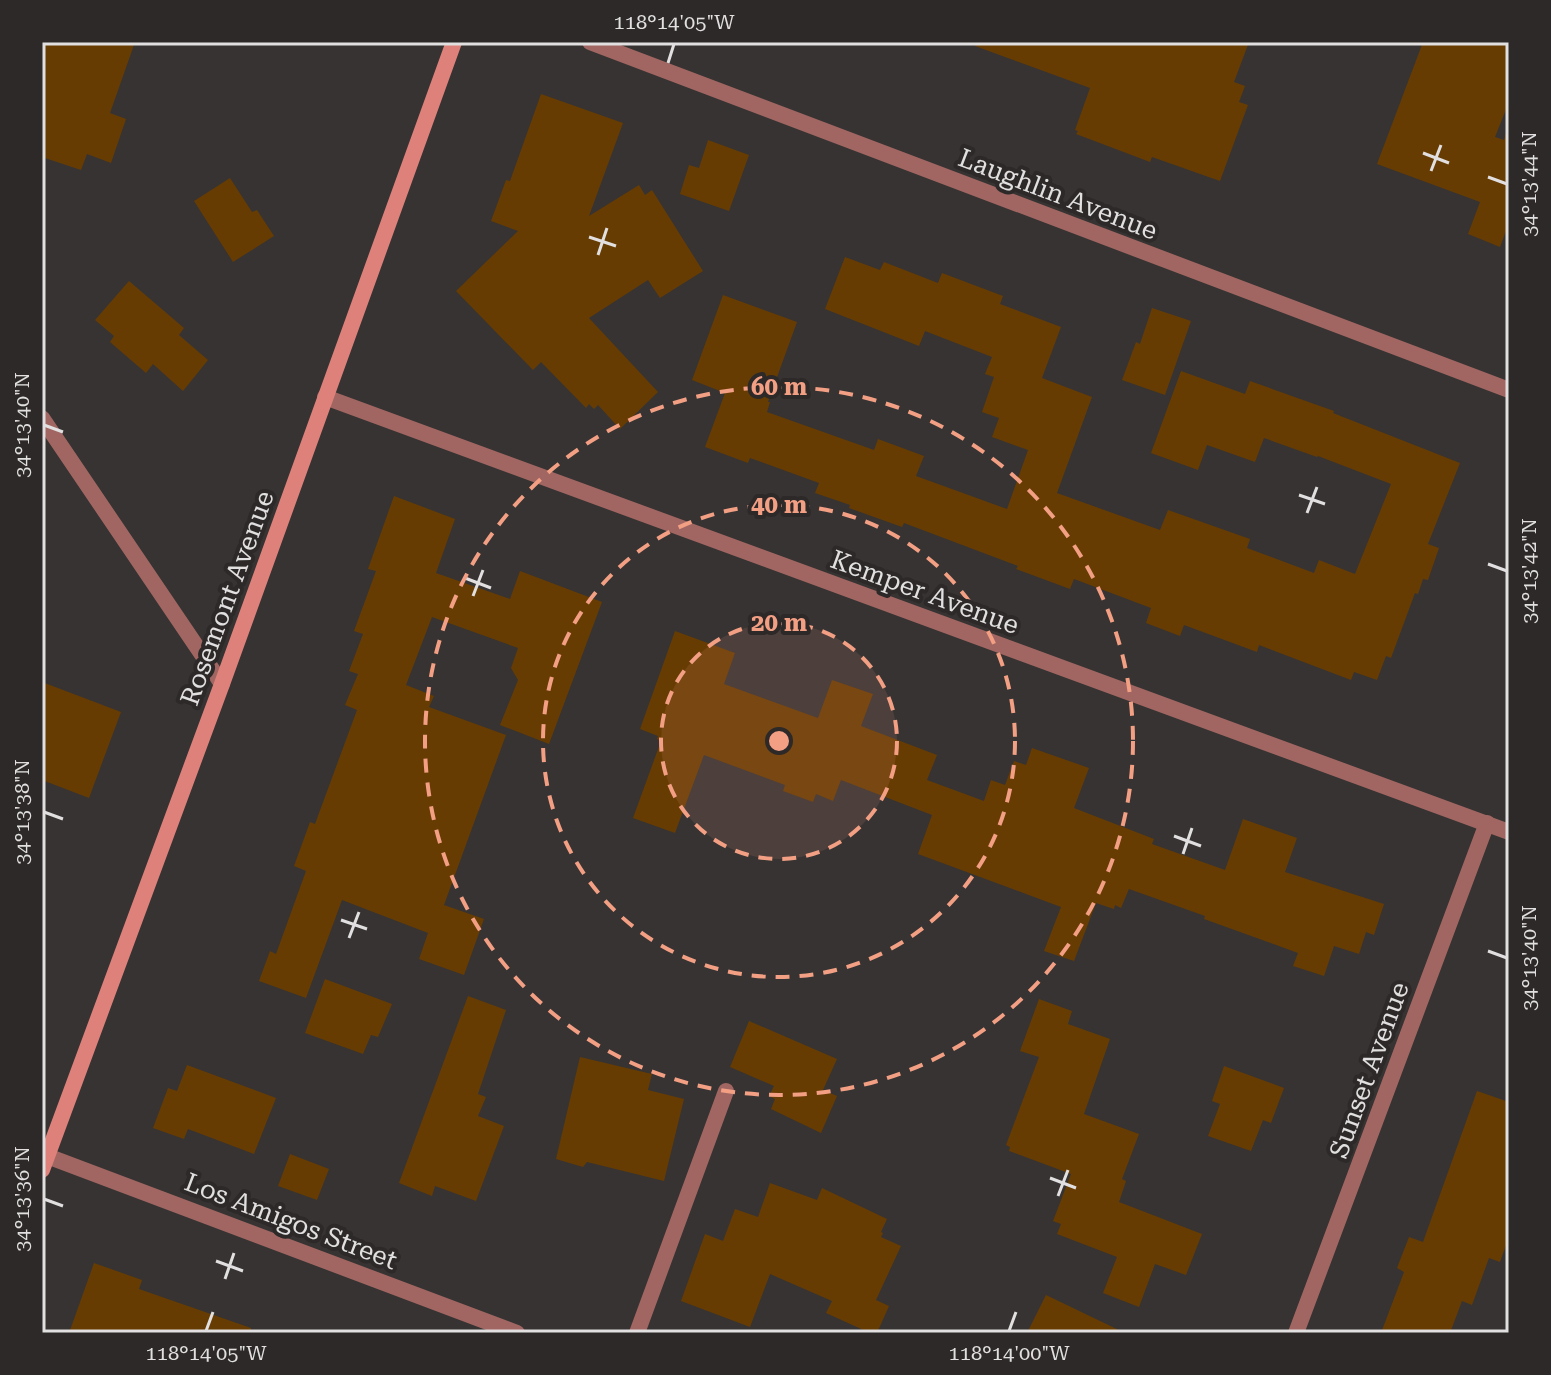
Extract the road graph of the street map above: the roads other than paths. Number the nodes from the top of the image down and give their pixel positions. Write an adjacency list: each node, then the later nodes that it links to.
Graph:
1 (454, 42): 4 (street, Rosemont Avenue)
2 (590, 42): 3 (street, Laughlin Avenue)
3 (1509, 390)
4 (325, 397): 6 (street, Rosemont Avenue); 7 (street, Kemper Avenue)
5 (42, 418): 6 (street)
6 (222, 684): 10 (street, Rosemont Avenue)
7 (1487, 823): 8 (street, Kemper Avenue); 13 (street, Sunset Avenue)
8 (1509, 832)
9 (726, 1091): 12 (street)
10 (45, 1163): 11 (street, Los Amigos Street)
11 (517, 1333)
12 (637, 1333)
13 (1296, 1333)

